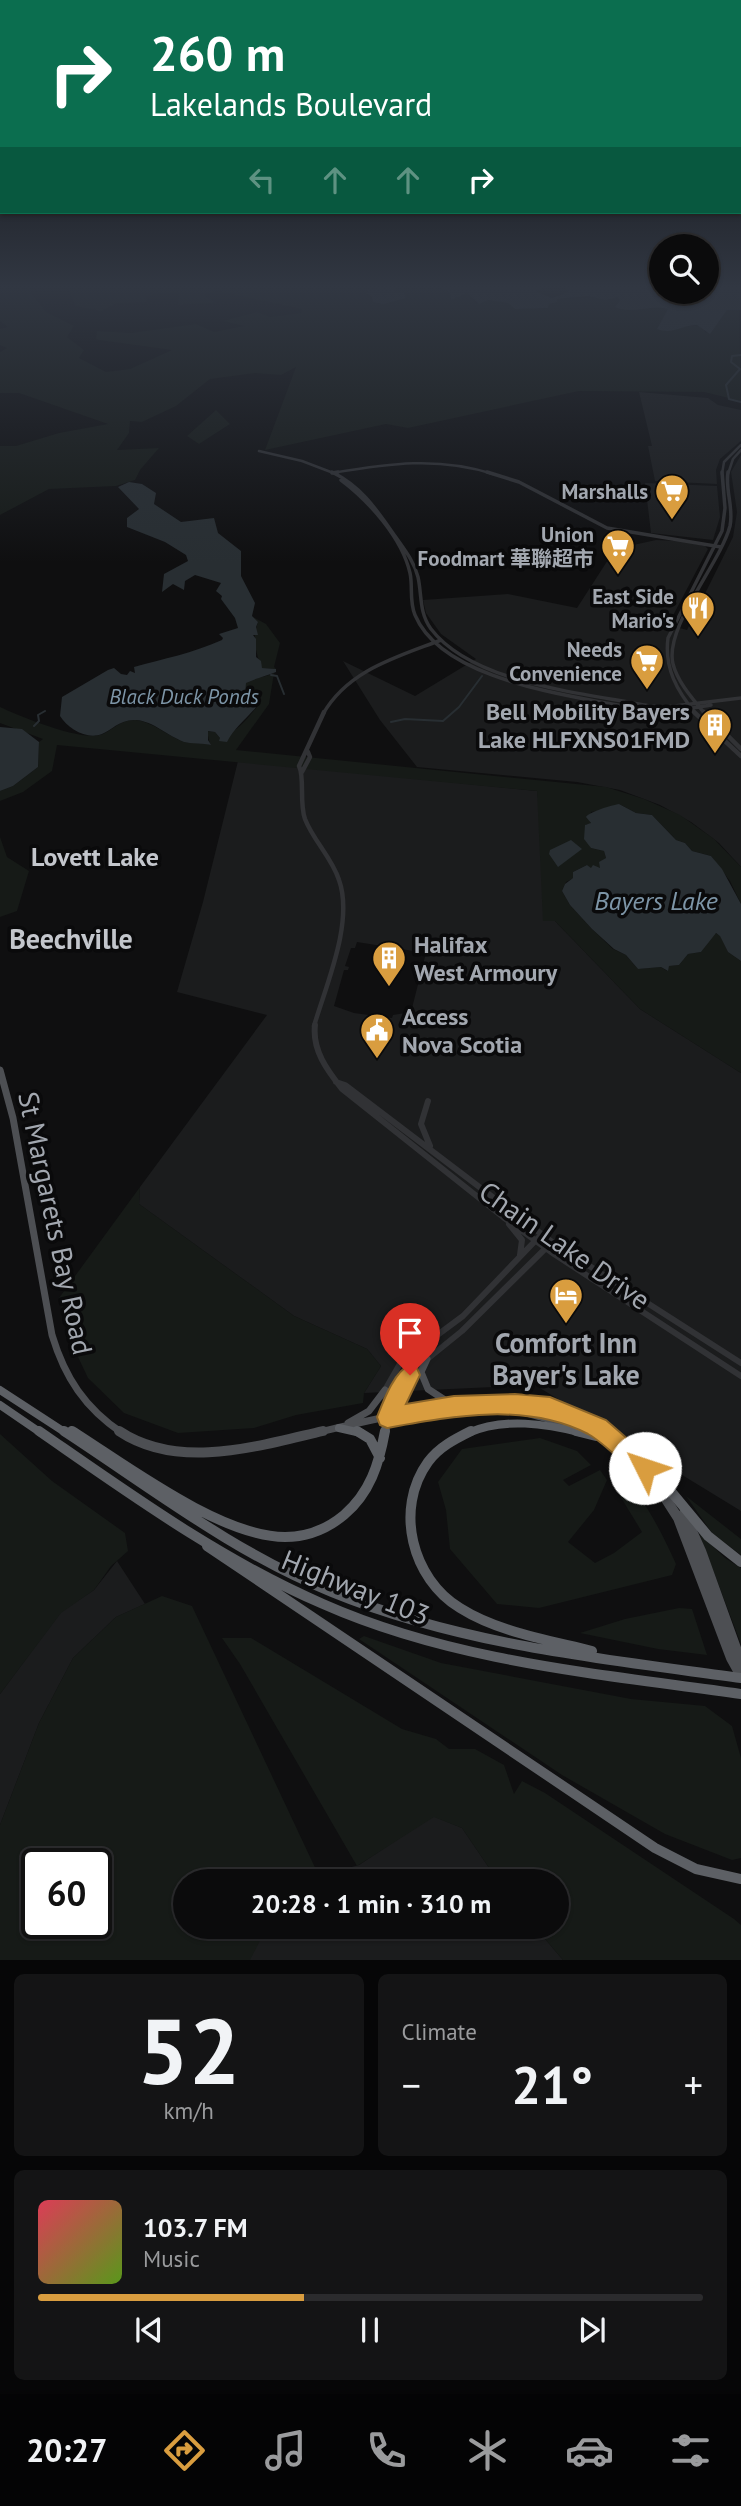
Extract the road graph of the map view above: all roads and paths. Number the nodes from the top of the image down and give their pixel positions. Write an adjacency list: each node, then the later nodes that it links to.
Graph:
1 (741, 448): 4 (street); 5 (street)
2 (259, 452): 3 (street)
3 (331, 473): 4 (street); 7 (street); 8 (street)
4 (715, 546): 5 (street); 6 (street)
5 (721, 547): 6 (street)
6 (695, 592): 9 (street); 11 (street)
7 (441, 640): 8 (street); 11 (street)
8 (434, 642): 11 (street); 16 (street)
9 (690, 695): 10 (street); 11 (street)
10 (716, 701): 11 (street); 11 (street)
11 (694, 705): 12 (street); 13 (street)
12 (741, 749)
13 (741, 756)
14 (0, 1070): 34 (main road, St Margarets Bay Road)
15 (428, 1101): 17 (street)
16 (389, 1123): 17 (street, Chain Lake Drive); 18 (street, Chain Lake Drive)
17 (434, 1151): 19 (street, Chain Lake Drive)
18 (503, 1217): 20 (street, Chain Lake Drive); 23 (street)
19 (542, 1234): 20 (street); 21 (street, Chain Lake Drive)
20 (536, 1241): 22 (street, Chain Lake Drive); 23 (street)
21 (552, 1242): 22 (street); 25 (street, Chain Lake Drive)
22 (545, 1248): 24 (street); 26 (street, Chain Lake Drive)
23 (520, 1258): 28 (street)
24 (427, 1359): 31 (main road); 33 (street)
25 (741, 1363)
26 (741, 1376)
27 (0, 1390): 29 (highway, Highway 103)
28 (385, 1390): 33 (street); 34 (main road)
29 (15, 1399): 37 (highway); 42 (highway, Highway 103)
30 (0, 1405): 40 (highway, Highway 103)
31 (454, 1406): 32 (main road, St Margarets Bay Road); 33 (main road, St Margarets Bay Road)
32 (502, 1406): 35 (main road, St Margarets Bay Road); 36 (main road, St Margarets Bay Road)
33 (387, 1417): 34 (main road, St Margarets Bay Road); 37 (highway)
34 (339, 1428): 37 (highway)
35 (596, 1436): 36 (main road, St Margarets Bay Road); 42 (highway)
36 (613, 1442): 38 (main road, St Margarets Bay Road)
37 (380, 1463)
38 (651, 1474): 39 (main road, St Margarets Bay Road); 44 (main road, St Margarets Bay Road)
39 (664, 1483): 41 (highway); 43 (main road, St Margarets Bay Road)
40 (201, 1537): 45 (highway, Highway 103); 46 (highway)
41 (741, 1562)
42 (637, 1662): 44 (highway, Highway 103)
43 (741, 1662)
44 (741, 1677)
45 (741, 1694)
46 (741, 1878)

